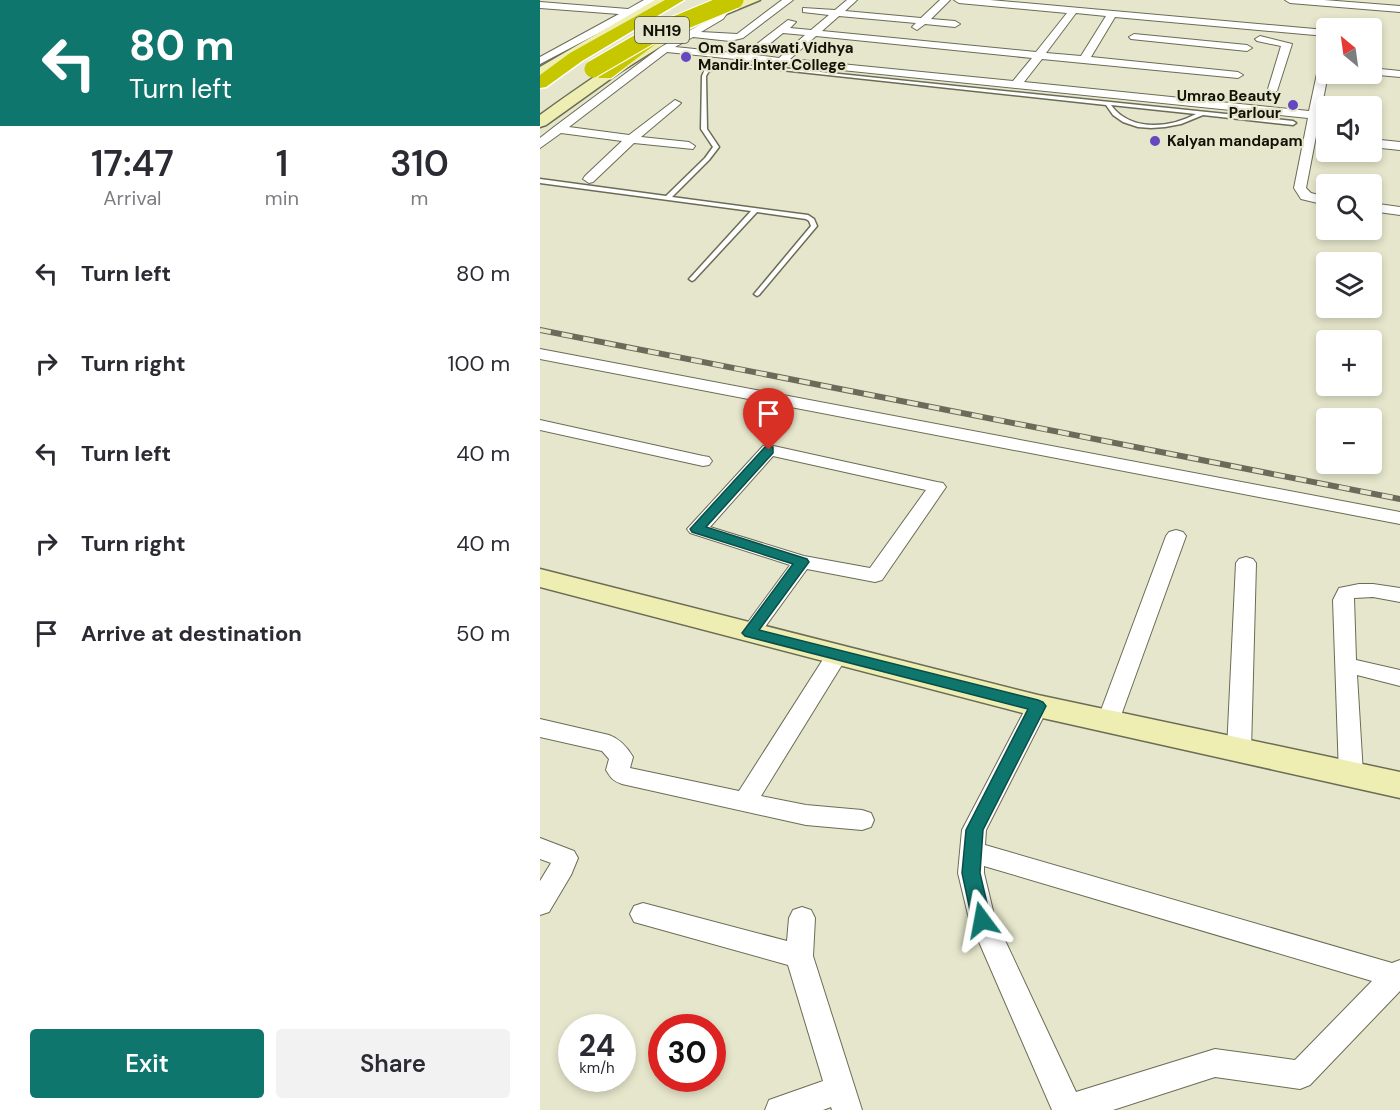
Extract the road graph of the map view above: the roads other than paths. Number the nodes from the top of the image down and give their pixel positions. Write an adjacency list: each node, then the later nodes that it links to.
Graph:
1 (546, 0): 14 (street)
2 (651, 0): 19 (street)
3 (664, 0): 45 (main road)
4 (676, 0): 45 (highway)
5 (699, 0): 46 (highway)
6 (735, 0): 46 (highway, NH19, bridge)
7 (754, 0): 15 (main road)
8 (788, 0): 34 (street)
9 (819, 0): 17 (street)
10 (945, 0): 20 (street)
11 (959, 0): 29 (street)
12 (1290, 0): 22 (street)
13 (849, 2): 20 (street); 21 (street)
14 (540, 5): 19 (street)
15 (720, 5): 34 (street); 46 (main road); 46 (highway, NH19)
16 (1400, 9): 22 (street)
17 (806, 10): 21 (street); 30 (street)
18 (1074, 10): 23 (street); 29 (street); 40 (street)
19 (632, 12): 45 (street)
20 (933, 12): 25 (street)
21 (835, 13): 25 (street); 26 (street)
22 (1334, 13)
23 (1112, 14): 24 (street); 42 (street)
24 (1146, 16): 27 (street); 38 (street)
25 (924, 21): 29 (street); 31 (street)
26 (824, 23): 33 (street); 35 (street)
27 (1255, 26): 32 (street); 37 (street)
28 (868, 27): 31 (street)
29 (952, 27): 36 (street); 40 (street)
30 (782, 30): 33 (street); 41 (street)
31 (912, 32): 36 (street)
32 (1316, 32)
33 (812, 33): 35 (street); 43 (street)
34 (692, 34): 39 (street)
35 (844, 35): 36 (street)
36 (903, 42)
37 (1249, 43): 38 (street); 51 (street); 52 (street)
38 (1130, 44): 44 (street)
39 (665, 49): 41 (street); 61 (street)
40 (1038, 55): 42 (street); 50 (street)
41 (747, 57): 43 (street)
42 (1084, 60): 44 (street)
43 (781, 61): 50 (street)
44 (1120, 63): 52 (street)
45 (545, 66)
46 (593, 70): 53 (highway, NH19); 56 (highway, NH19); 59 (main road)
47 (1382, 72): 48 (street)
48 (1400, 74)
49 (1320, 84): 58 (street)
50 (1016, 85): 52 (street)
51 (1273, 89)
52 (1233, 91): 58 (street)
53 (540, 96)
54 (675, 103): 64 (street)
55 (1107, 103): 57 (lane); 57 (lane); 71 (lane)
56 (540, 107)
57 (1203, 113): 60 (lane)
58 (1313, 115): 62 (street)
59 (540, 122)
60 (1293, 123)
61 (558, 129): 64 (street); 65 (street)
62 (1309, 136): 63 (street); 72 (street)
63 (1316, 137)
64 (631, 139): 67 (street); 69 (street)
65 (540, 144)
66 (1382, 144): 68 (street)
67 (689, 146)
68 (1400, 146)
69 (589, 179)
70 (540, 181): 71 (lane)
71 (667, 198): 74 (lane)
72 (1316, 198)
73 (1382, 209): 75 (street)
74 (755, 210): 76 (lane); 77 (lane)
75 (1400, 211)
76 (692, 279)
77 (757, 294)
78 (540, 354): 81 (street)
79 (540, 425): 80 (street)
80 (703, 461)
81 (1400, 518)
82 (1176, 536): 92 (street)
83 (802, 562): 83 (street); 87 (street)
84 (1246, 563): 94 (street)
85 (540, 578): 87 (main road)
86 (1400, 595): 89 (street)
87 (750, 633): 88 (main road)
88 (837, 655): 91 (main road); 97 (street)
89 (1346, 665): 90 (street); 95 (street)
90 (1400, 678)
91 (1038, 706): 92 (main road); 100 (street)
92 (1108, 722): 94 (main road)
93 (540, 728): 97 (street)
94 (1239, 750): 95 (main road)
95 (1351, 774): 96 (main road)
96 (1400, 785)
97 (745, 801): 98 (street)
98 (862, 820)
99 (540, 848): 101 (street)
100 (973, 852): 105 (street); 108 (street)
101 (540, 904)
102 (643, 914): 104 (street)
103 (802, 918): 104 (street)
104 (799, 956): 106 (street)
105 (1396, 983): 108 (street)
106 (844, 1100): 107 (street)
107 (780, 1110)
108 (1068, 1110)

